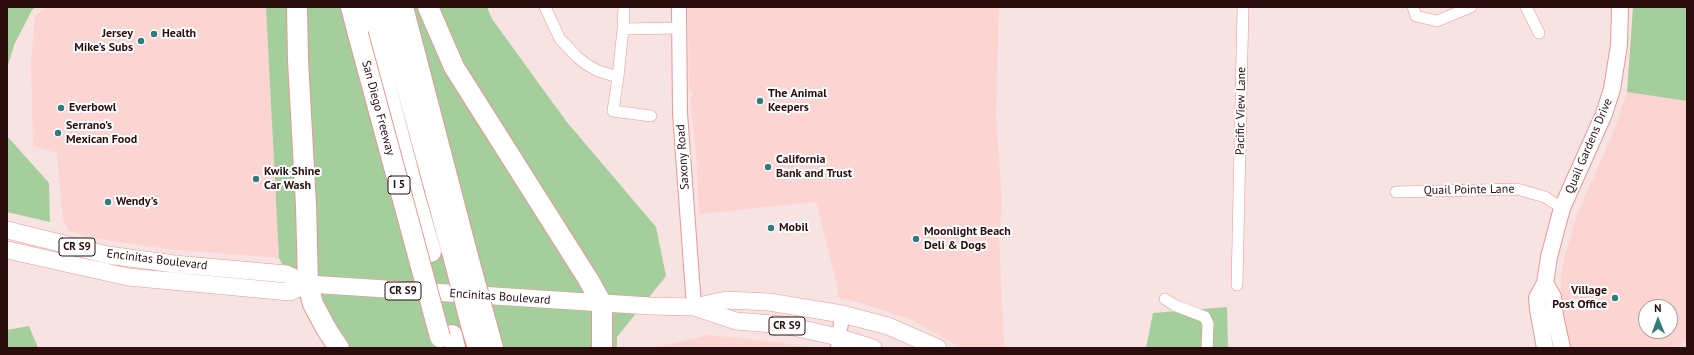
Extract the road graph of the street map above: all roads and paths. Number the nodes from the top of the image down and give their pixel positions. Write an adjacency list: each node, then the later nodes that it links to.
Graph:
1 (297, 7): 26 (highway)
2 (350, 7): 33 (highway, San Diego Freeway / I 5, bridge)
3 (366, 7): 33 (highway)
4 (385, 7): 24 (highway)
5 (403, 7): 24 (highway)
6 (428, 7): 29 (highway)
7 (545, 7): 18 (street)
8 (624, 7): 15 (street)
9 (679, 7): 16 (street, Saxony Road)
10 (1243, 7): 27 (street, Pacific View Lane)
11 (1413, 7): 12 (street)
12 (1471, 7)
13 (1526, 7): 17 (street)
14 (1620, 7): 21 (main road, Quail Gardens Drive)
15 (623, 28): 16 (street); 18 (street)
16 (678, 28): 30 (street, Saxony Road)
17 (1538, 33)
18 (618, 77): 19 (street)
19 (651, 116)
20 (1396, 192): 21 (street, Quail Pointe Lane)
21 (1562, 208): 25 (main road, Quail Gardens Drive)
22 (7, 230): 26 (main road, Encinitas Boulevard / CR S9)
23 (7, 250): 26 (main road, Encinitas Boulevard / CR S9)
24 (463, 264): 32 (highway, bridge)
25 (1545, 283): 42 (main road, Quail Gardens Drive); 43 (main road)
26 (308, 284): 29 (main road, Encinitas Boulevard / CR S9); 35 (highway)
27 (1237, 285)
28 (1165, 299): 41 (street)
29 (602, 304): 30 (main road, Encinitas Boulevard / CR S9); 38 (highway)
30 (694, 307): 31 (main road, Encinitas Boulevard / CR S9); 34 (main road, Encinitas Boulevard / CR S9)
31 (842, 314): 34 (street); 40 (main road, Encinitas Boulevard / CR S9)
32 (479, 325): 36 (highway); 37 (highway)
33 (448, 342)
34 (838, 342): 39 (main road, Encinitas Boulevard / CR S9)
35 (339, 348)
36 (478, 348)
37 (493, 348)
38 (602, 348)
39 (874, 348)
40 (938, 348)
41 (1208, 348)
42 (1545, 348)
43 (1562, 348)

